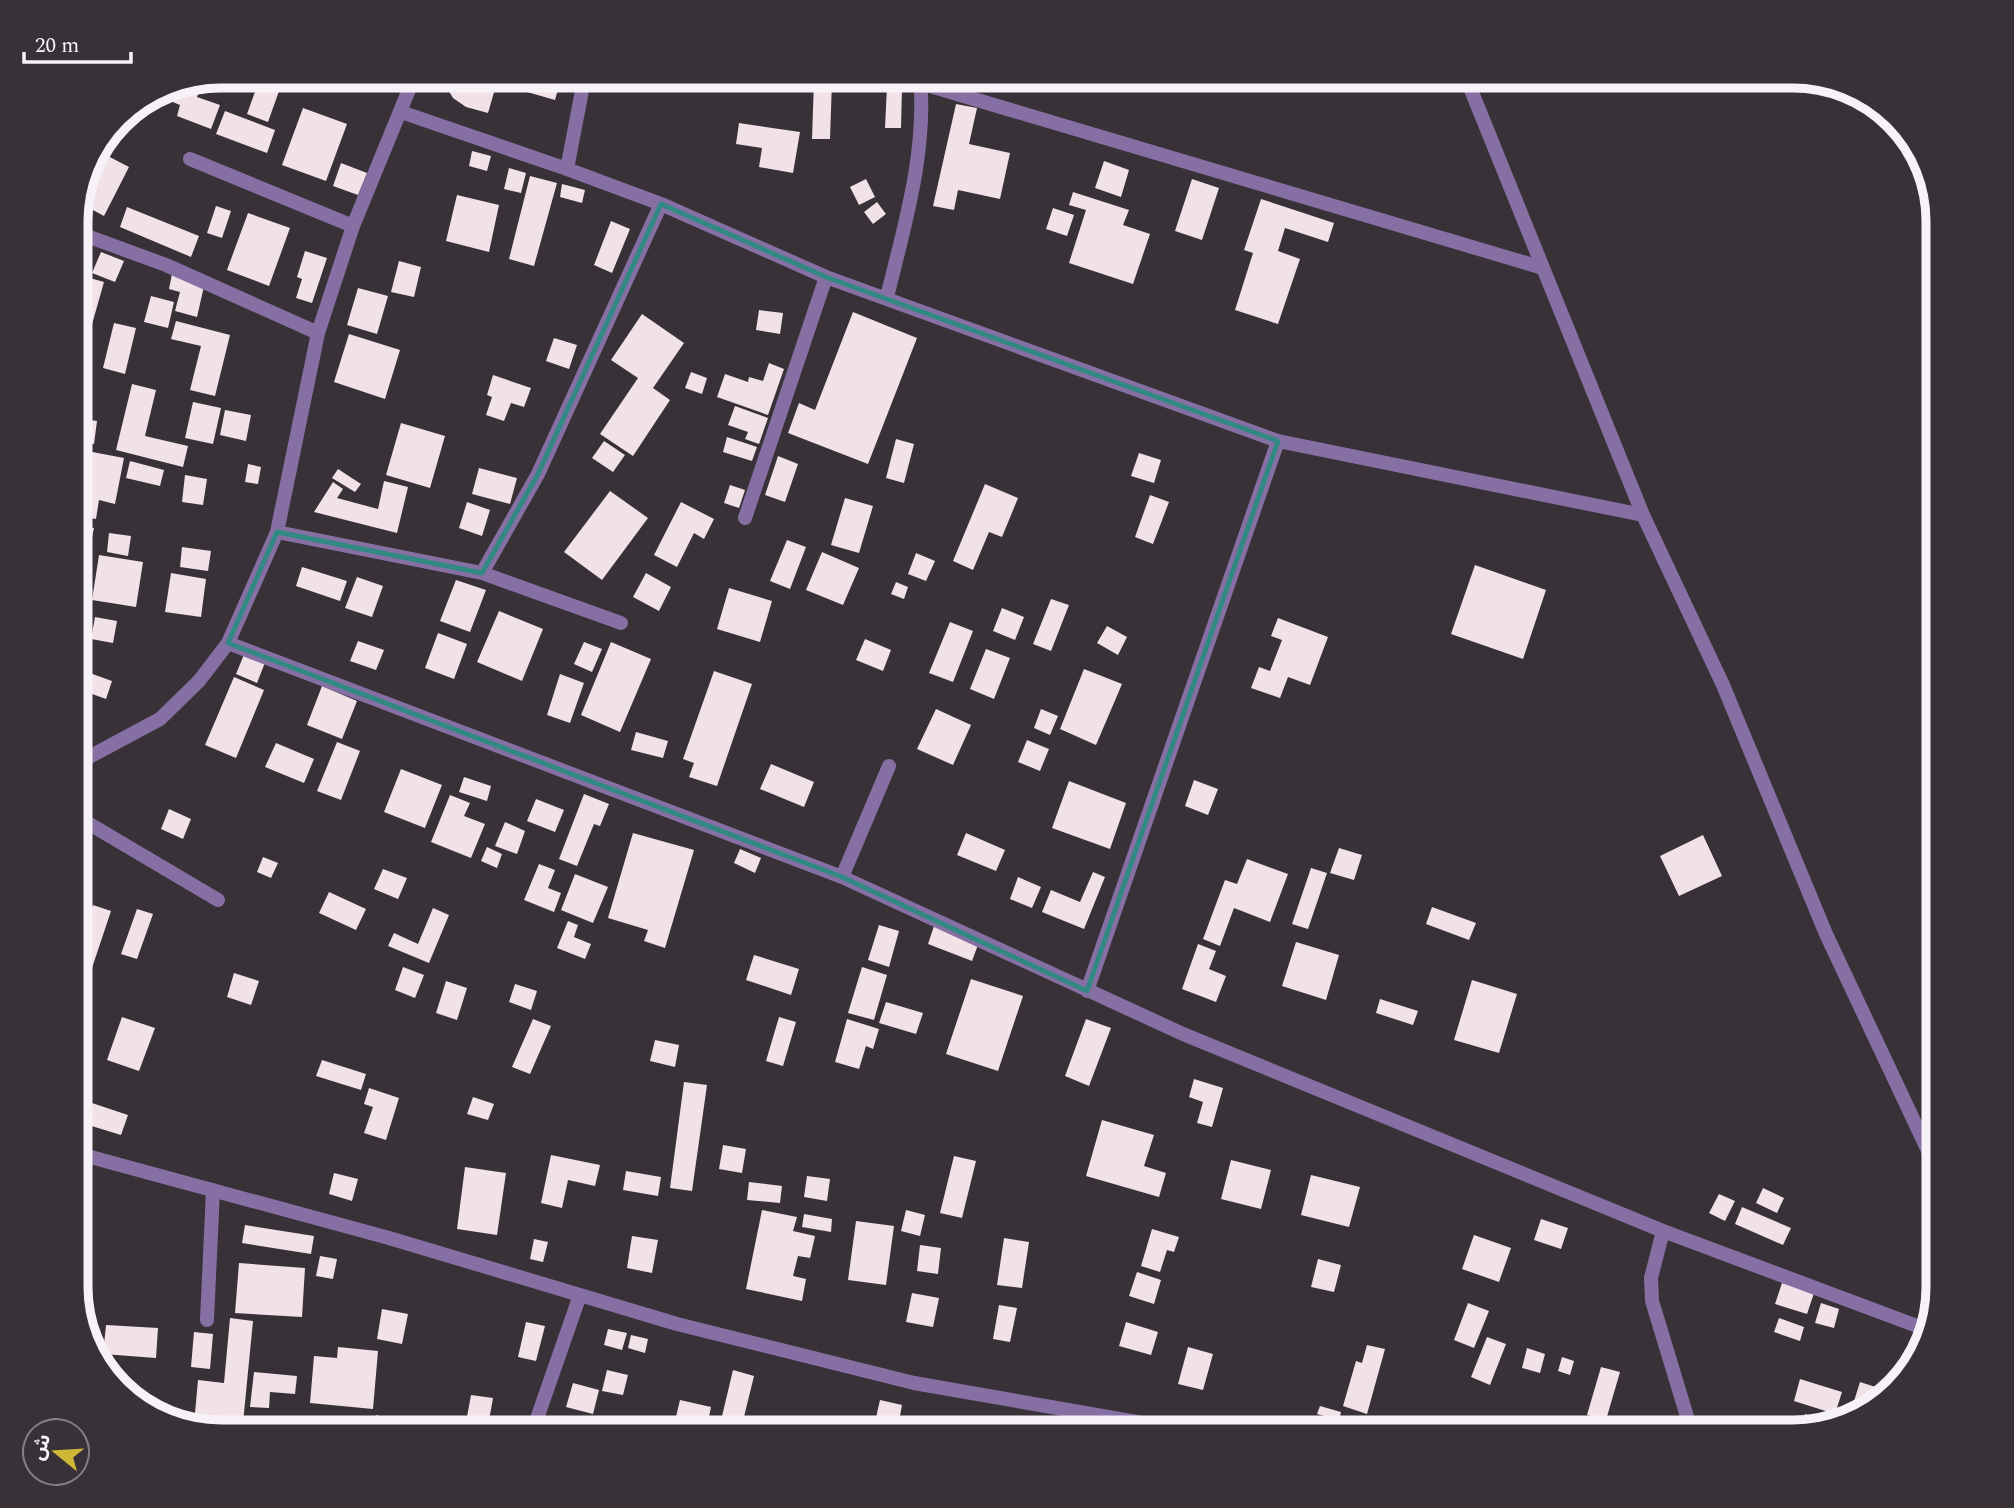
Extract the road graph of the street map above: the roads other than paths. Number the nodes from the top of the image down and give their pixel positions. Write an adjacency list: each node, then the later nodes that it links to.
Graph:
1 (410, 88): 6 (street)
2 (583, 88): 8 (street)
3 (920, 88): 14 (street)
4 (950, 88): 12 (street)
5 (1470, 88): 12 (street)
6 (401, 112): 8 (street); 10 (street)
7 (190, 159): 10 (street)
8 (567, 169): 9 (street)
9 (661, 204): 13 (street); 20 (street)
10 (354, 226): 15 (street)
11 (88, 236): 15 (street)
12 (1544, 268): 17 (street)
13 (826, 277): 14 (street); 18 (street)
14 (887, 297): 16 (street)
15 (318, 333): 19 (street)
16 (1278, 442): 17 (street); 28 (street)
17 (1643, 515): 29 (street)
18 (745, 518)
19 (277, 532): 20 (street); 22 (street)
20 (482, 573): 21 (street)
21 (621, 623)
22 (228, 643): 23 (street); 26 (street)
23 (88, 758)
24 (889, 766): 26 (street)
25 (88, 824): 27 (street)
26 (842, 877): 28 (street)
27 (218, 900)
28 (1087, 991): 32 (street)
29 (1926, 1146)
30 (88, 1156): 31 (street)
31 (213, 1190): 33 (street); 34 (street)
32 (1663, 1231): 35 (street); 38 (street)
33 (580, 1295): 36 (street); 37 (street)
34 (207, 1320)
35 (1920, 1327)
36 (537, 1420)
37 (1117, 1420)
38 (1688, 1420)

